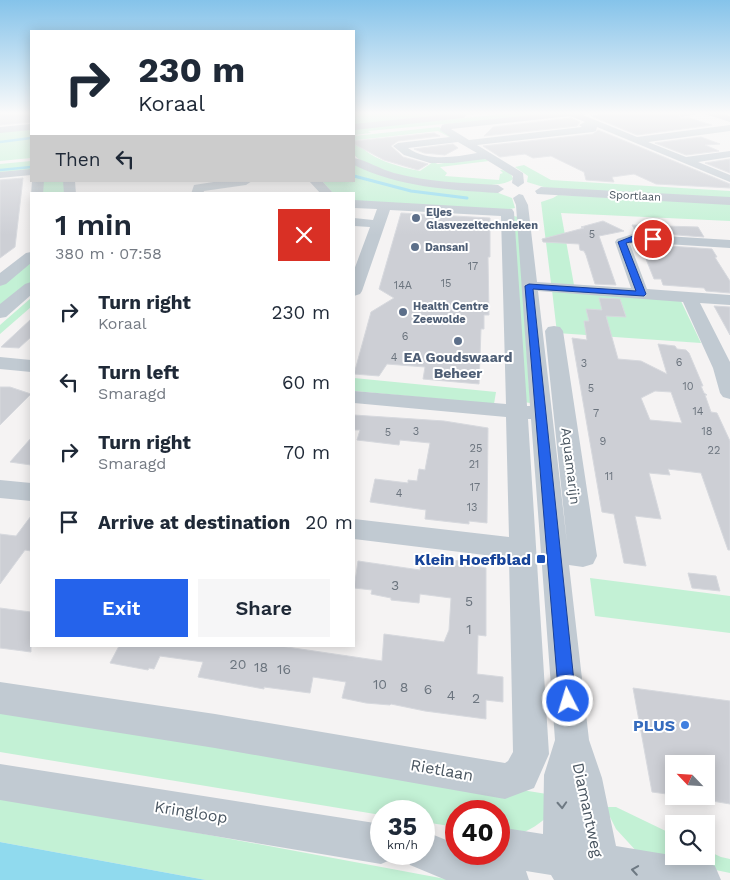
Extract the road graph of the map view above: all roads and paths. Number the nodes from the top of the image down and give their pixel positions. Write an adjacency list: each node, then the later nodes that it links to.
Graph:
1 (409, 153): 5 (street)
2 (485, 153): 5 (street)
3 (667, 153): 6 (street)
4 (730, 154): 6 (street)
5 (488, 155): 15 (street)
6 (684, 160): 10 (street)
7 (355, 161): 15 (street, Sportlaan)
8 (30, 172): 9 (street)
9 (0, 175)
10 (730, 179)
11 (238, 182): 13 (street)
12 (316, 182): 14 (street)
13 (197, 192)
14 (326, 192)
15 (518, 198): 16 (street, Sportlaan); 18 (street); 24 (street, Diamantweg); 36 (street)
16 (730, 201)
17 (355, 204): 18 (street)
18 (385, 206): 20 (street)
19 (355, 222): 20 (street)
20 (378, 224): 26 (street)
21 (730, 244): 27 (street)
22 (30, 257): 23 (street)
23 (0, 280)
24 (529, 286): 27 (street); 31 (street, Diamantweg)
25 (30, 288): 30 (street)
26 (355, 288)
27 (641, 294): 28 (street)
28 (689, 297): 29 (street); 34 (street)
29 (730, 300)
30 (0, 313)
31 (548, 341): 36 (street, Diamantweg); 41 (street, Aquamarijn)
32 (0, 363): 33 (street)
33 (30, 366)
34 (730, 393)
35 (355, 397): 36 (street)
36 (529, 413): 40 (street, Rietlaan); 41 (street, Diamantweg)
37 (0, 488): 38 (street)
38 (30, 492)
39 (355, 529): 40 (street)
40 (522, 549): 42 (street, Rietlaan)
41 (554, 552): 47 (street, Diamantweg)
42 (0, 698)
43 (0, 782): 44 (street, Kringloop)
44 (370, 842)
45 (510, 850): 47 (street)
46 (436, 851): 48 (street)
47 (584, 871): 49 (street, one-way to 47)
48 (509, 880)
49 (701, 880)

